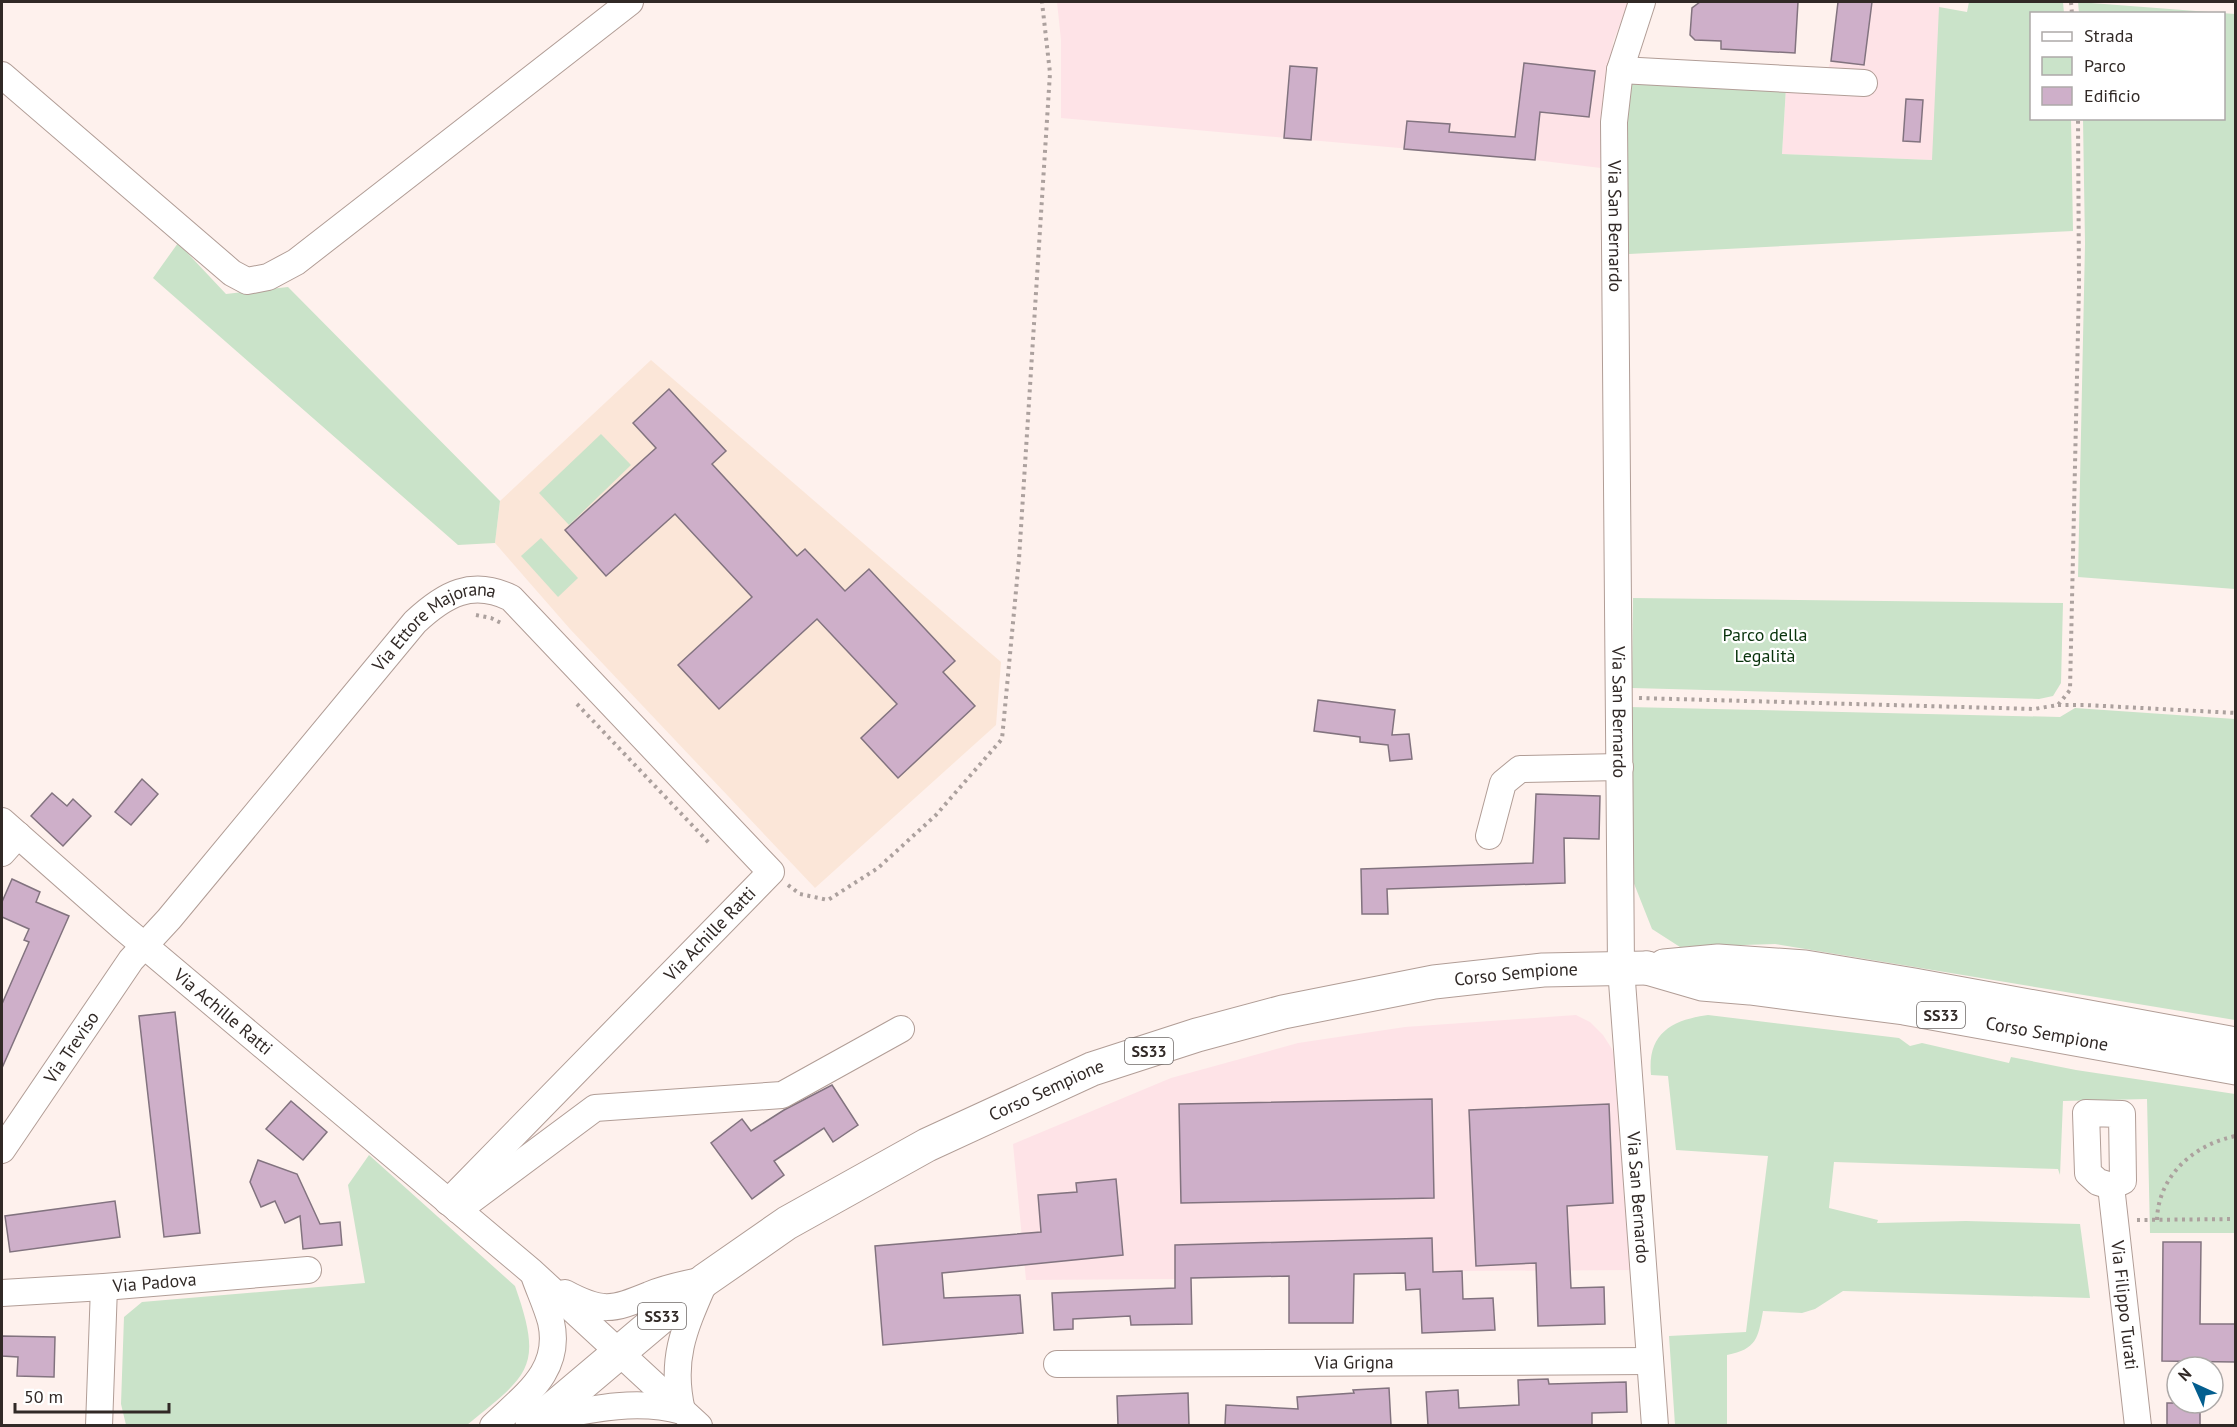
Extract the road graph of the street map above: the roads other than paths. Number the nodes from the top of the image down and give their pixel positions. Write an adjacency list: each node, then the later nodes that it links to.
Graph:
1 (630, 2): 4 (street)
2 (1642, 2): 3 (street, Via San Bernardo)
3 (1620, 70): 5 (street); 6 (street, Via San Bernardo)
4 (2, 75)
5 (1864, 83)
6 (1620, 767): 8 (street); 11 (street, Via San Bernardo)
7 (7, 836): 10 (street, Via Achille Ratti)
8 (1489, 836)
9 (771, 872): 10 (street, Via Ettore Majorana); 17 (street, Via Achille Ratti)
10 (145, 945): 15 (street, Via Treviso); 17 (street, Via Achille Ratti)
11 (1634, 968): 13 (main road, Corso Sempione / SS33); 14 (main road, Corso Sempione / SS33); 20 (main road, Corso Sempione / SS33); 24 (street, Via San Bernardo)
12 (901, 1029): 17 (street)
13 (2235, 1044)
14 (2235, 1068)
15 (2, 1150)
16 (2074, 1188): 31 (street, Via Filippo Turati)
17 (453, 1206): 19 (street, Via Achille Ratti)
18 (308, 1270): 21 (street, Via Padova)
19 (532, 1272): 20 (street); 23 (street, Via Achille Ratti); 29 (street)
20 (705, 1280): 23 (main road, Corso Sempione / SS33); 26 (street)
21 (104, 1287): 22 (street, Via Padova); 28 (street)
22 (2, 1293)
23 (619, 1353): 26 (street, Via Achille Ratti); 27 (main road, Corso Sempione / SS33)
24 (1650, 1361): 25 (street, Via Grigna); 30 (street, Via San Bernardo)
25 (1057, 1364)
26 (691, 1418): 27 (street)
27 (536, 1422)
28 (99, 1425)
29 (493, 1425)
30 (1655, 1425)
31 (2138, 1425)

